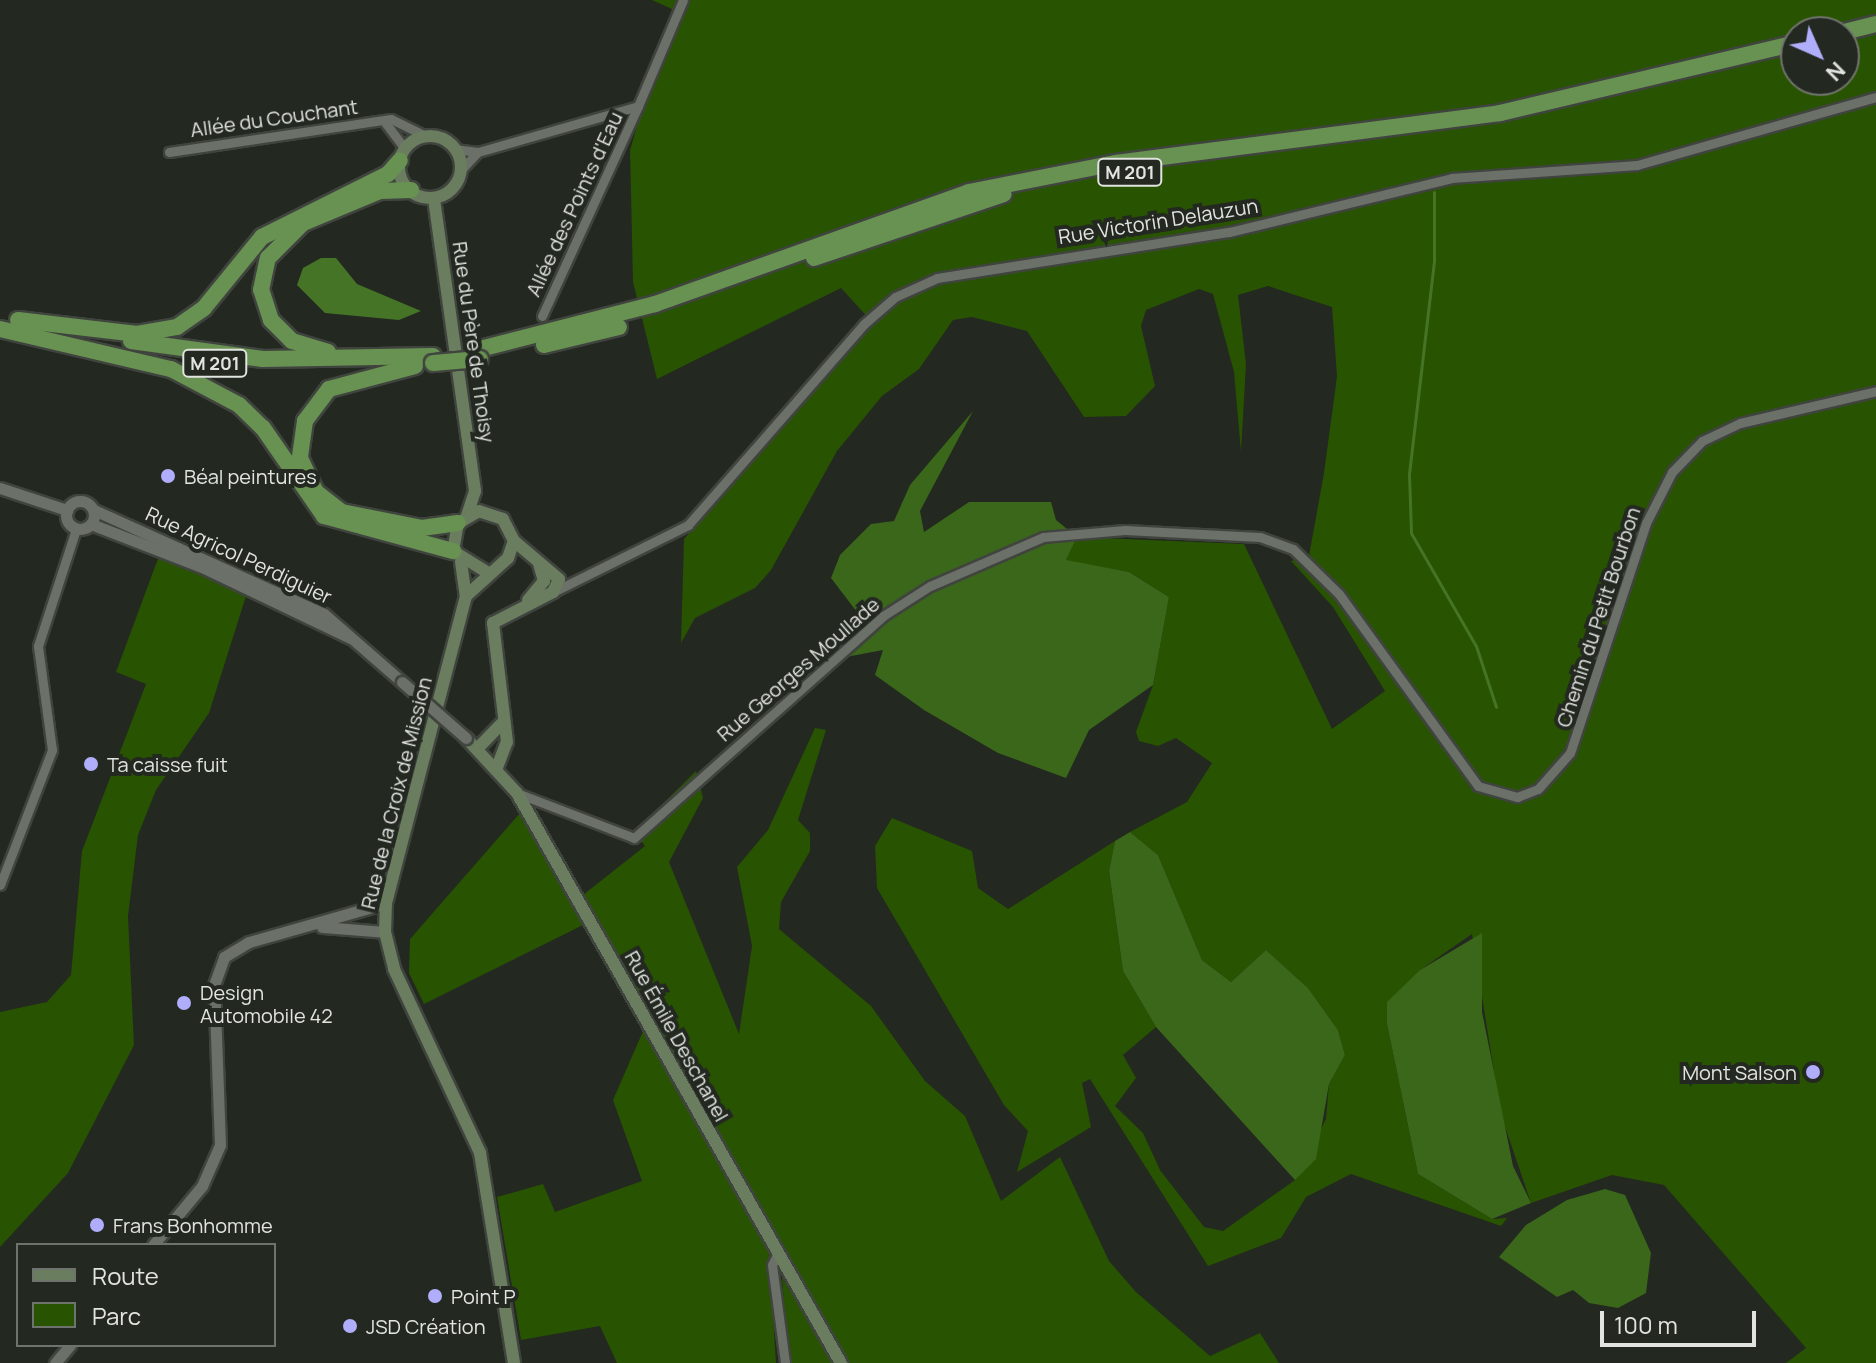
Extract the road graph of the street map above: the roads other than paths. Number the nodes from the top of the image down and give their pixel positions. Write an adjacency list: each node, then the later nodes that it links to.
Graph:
1 (683, 0): 5 (street)
2 (1780, 47): 19 (highway, M 201)
3 (1780, 56): 19 (highway, M 201)
4 (1876, 97): 37 (street, Rue Victorin Delauzun)
5 (638, 106): 10 (street); 15 (street, Allée des Points d'Eau)
6 (384, 121): 7 (street, Allée du Couchant); 9 (street, Allée du Couchant); 11 (street, Allée du Couchant)
7 (424, 135): 8 (main road); 11 (main road)
8 (454, 149): 10 (street); 12 (main road)
9 (169, 152)
10 (478, 152): 12 (street)
11 (402, 154): 13 (main road); 17 (highway)
12 (460, 171): 14 (main road)
13 (411, 190): 14 (main road); 20 (highway)
14 (434, 199): 24 (main road, Rue du Père de Thoisy)
15 (542, 316)
16 (0, 317): 17 (highway, M 201)
17 (18, 320): 20 (highway, M 201)
18 (0, 328): 21 (highway, M 201); 33 (highway)
19 (478, 354): 21 (highway, M 201)
20 (405, 359): 21 (highway, M 201)
21 (433, 359): 28 (highway)
22 (1876, 391): 31 (street, Chemin du Petit Bourbon)
23 (0, 488): 25 (street, Rue Agricol Perdiguier)
24 (475, 491): 27 (main road, Rue du Père de Thoisy); 28 (main road, Rue du Père de Thoisy)
25 (67, 510): 26 (street, Rue Agricol Perdiguier); 30 (street)
26 (94, 510): 29 (street); 40 (street, Rue Agricol Perdiguier)
27 (490, 511): 28 (main road); 32 (main road, Rue du Père de Thoisy)
28 (463, 519): 33 (main road, Rue du Père de Thoisy)
29 (91, 524): 30 (street); 40 (street, Rue Agricol Perdiguier)
30 (76, 529): 46 (street)
31 (1125, 530): 45 (street, Rue Georges Moullade)
32 (514, 541): 34 (main road); 35 (main road, Rue du Père de Thoisy)
33 (457, 557): 36 (main road); 38 (main road, Rue du Père de Thoisy)
34 (508, 558): 35 (main road); 36 (main road)
35 (534, 560): 37 (main road, Rue du Père de Thoisy); 39 (main road)
36 (486, 572): 38 (main road)
37 (553, 592): 39 (main road)
38 (466, 596): 47 (main road, Rue de la Croix de Mission)
39 (522, 607): 41 (main road)
40 (361, 643): 42 (street, Rue Agricol Perdiguier, bridge)
41 (501, 724): 43 (main road); 44 (main road)
42 (466, 738): 43 (main road, Rue Émile Deschanel)
43 (477, 749): 44 (main road, Rue Émile Deschanel)
44 (496, 770): 45 (main road, Rue Émile Deschanel)
45 (517, 793): 51 (main road, Rue Émile Deschanel)
46 (0, 885)
47 (386, 903): 48 (street); 49 (main road, Rue de la Croix de Mission)
48 (309, 928): 49 (street); 50 (street)
49 (385, 932): 53 (main road, Rue de la Croix de Mission)
50 (155, 1243)
51 (778, 1253): 55 (street); 56 (main road, Rue Émile Deschanel)
52 (68, 1347): 54 (street)
53 (510, 1362)
54 (55, 1363)
55 (785, 1363)
56 (841, 1363)

